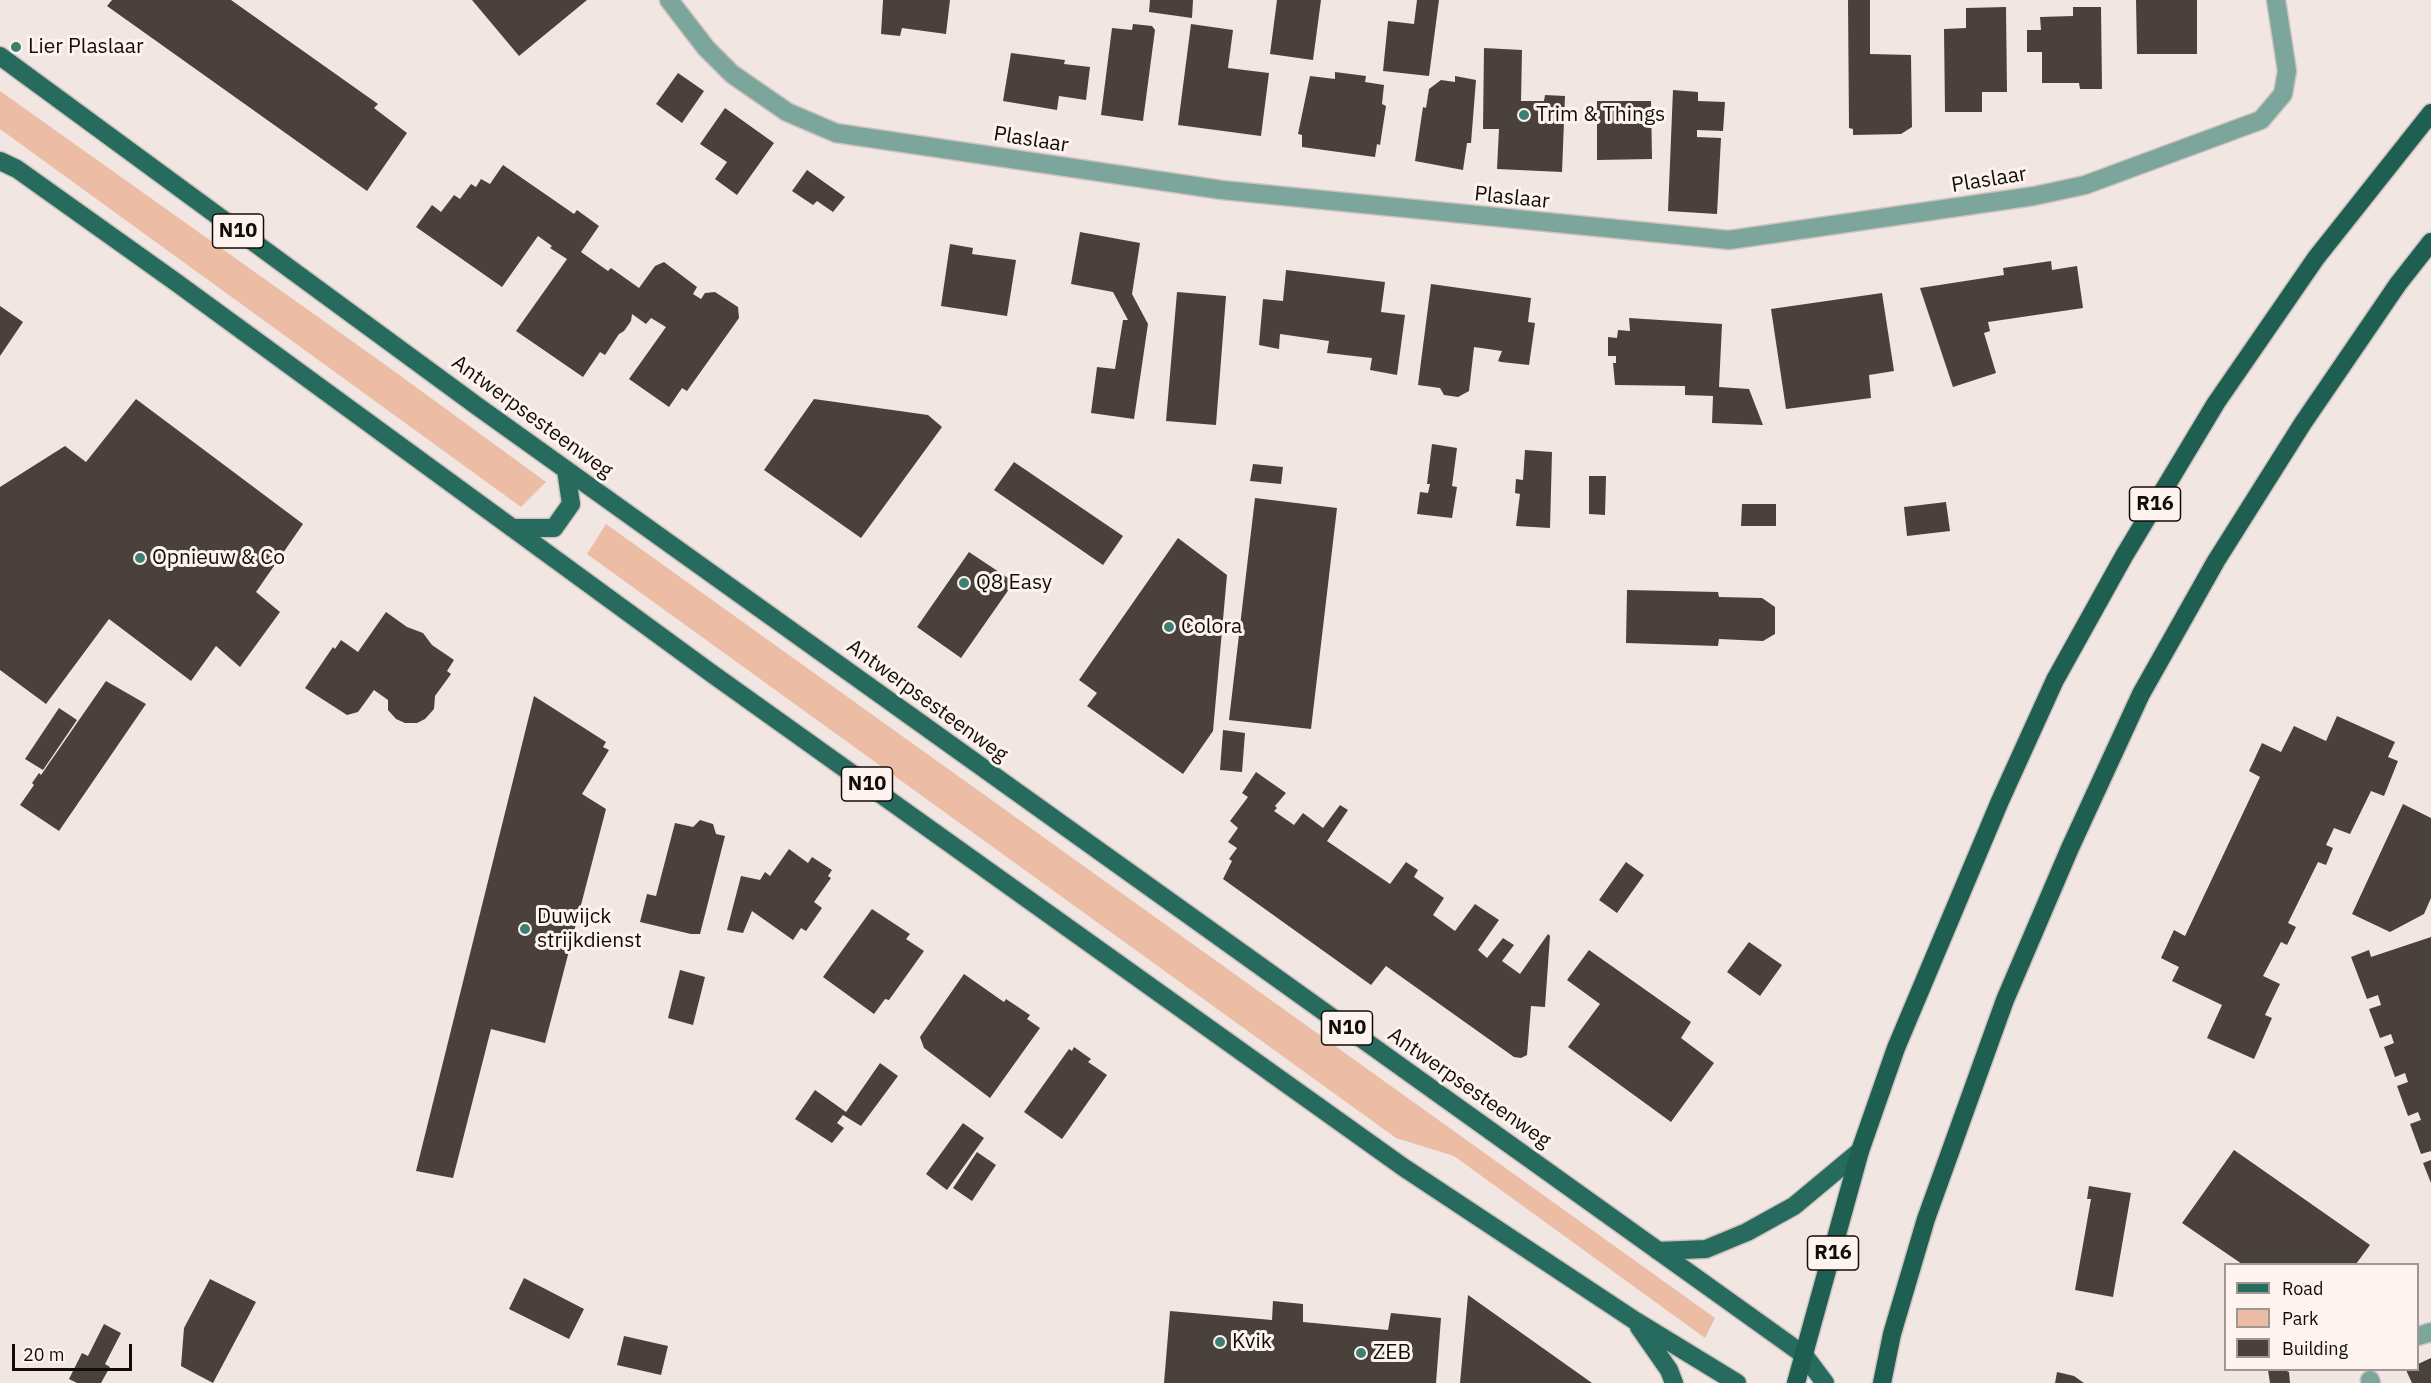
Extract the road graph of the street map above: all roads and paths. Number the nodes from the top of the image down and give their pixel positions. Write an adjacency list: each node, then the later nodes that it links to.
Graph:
1 (669, 0): 2 (street, Plaslaar)
2 (2276, 0)
3 (0, 56): 7 (main road, Antwerpsesteenweg / N10)
4 (2431, 113): 9 (highway, R16)
5 (0, 160): 8 (main road, N10)
6 (2431, 242): 17 (highway)
7 (566, 470): 8 (main road); 10 (main road, Antwerpsesteenweg / N10)
8 (512, 528): 11 (main road, N10)
9 (1860, 1151): 10 (main road); 12 (highway, R16)
10 (1658, 1251): 12 (main road, Antwerpsesteenweg)
11 (1635, 1320): 13 (main road); 14 (main road, N10)
12 (1804, 1355): 15 (highway, R16); 16 (main road, Antwerpsesteenweg)
13 (1674, 1383)
14 (1737, 1383)
15 (1796, 1383)
16 (1825, 1383)
17 (1882, 1383)

